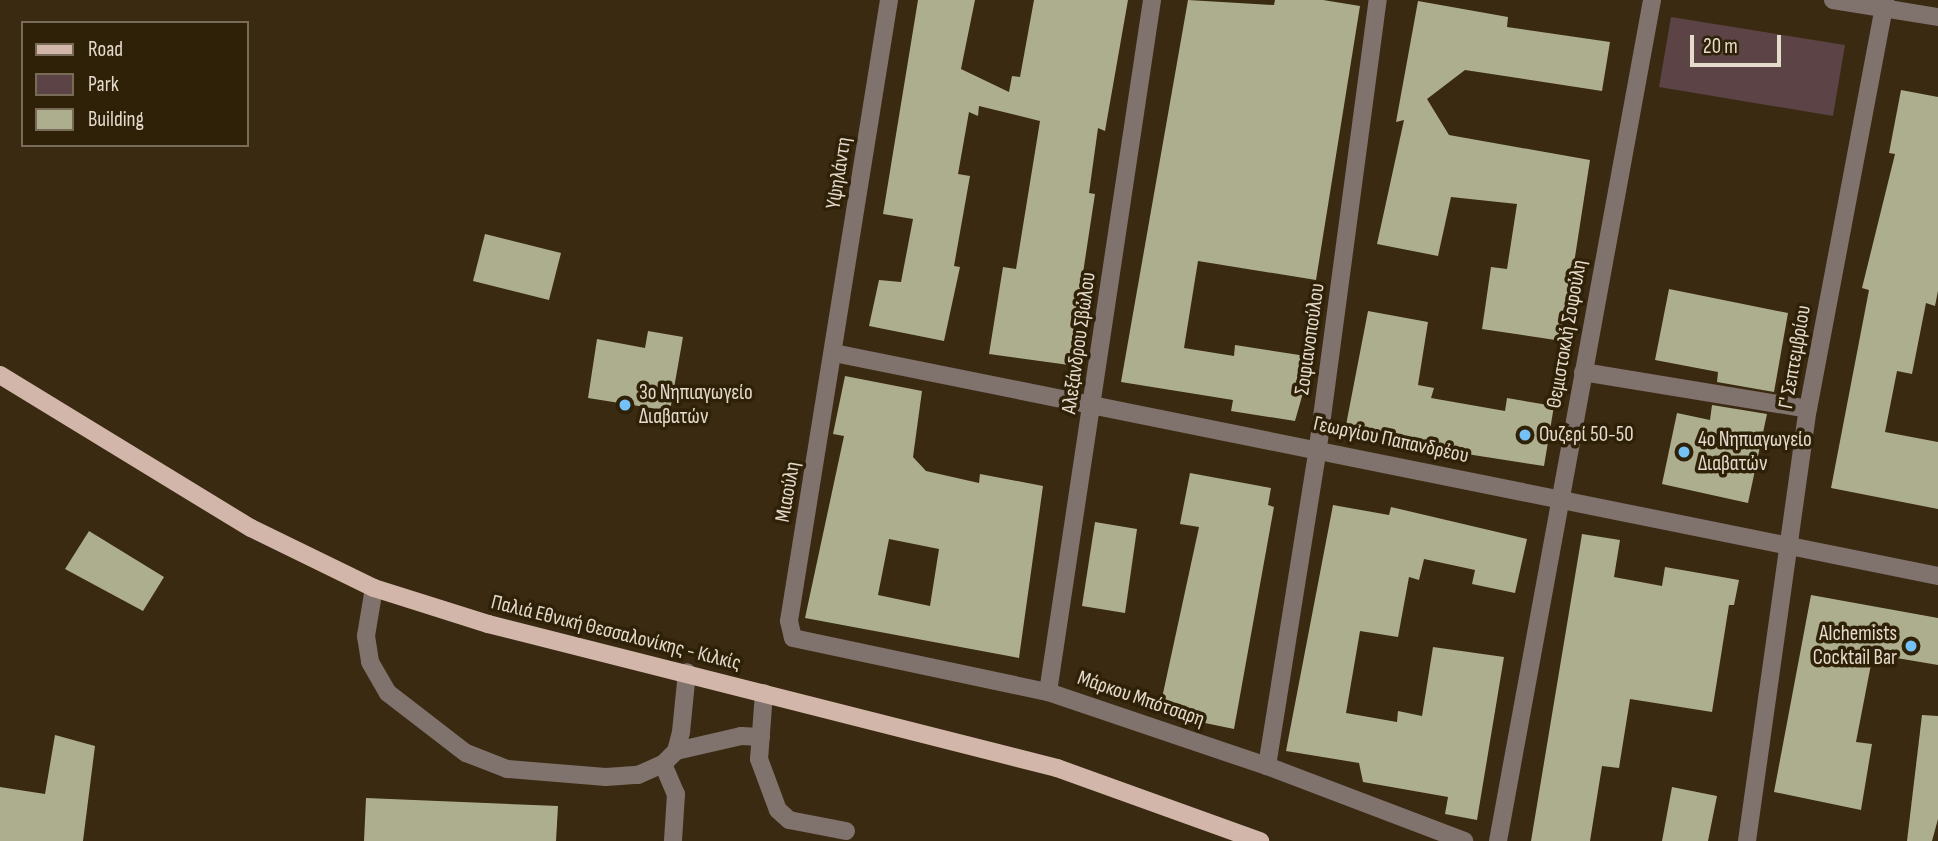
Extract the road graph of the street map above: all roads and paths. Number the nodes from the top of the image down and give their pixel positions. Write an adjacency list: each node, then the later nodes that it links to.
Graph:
1 (889, 0): 8 (street, Υψηλάντη)
2 (1152, 0): 11 (street, Αλεξάνδρου Σβώλου)
3 (1378, 0): 13 (street, Σοφιανοπούλου)
4 (1652, 0): 9 (street, Θεμιστοκλή Σοφούλη)
5 (1833, 0): 6 (street)
6 (1884, 4): 7 (street); 12 (street, Γ' Σεπτεμβρίου)
7 (1938, 17)
8 (834, 353): 11 (street, Γεωργίου Παπανδρέου); 18 (street, Μιαούλη)
9 (1583, 372): 12 (street); 14 (street, Θεμιστοκλή Σοφούλη)
10 (0, 375): 17 (main road, Παλιά Εθνική Θεσσαλονίκης - Κιλκίς)
11 (1094, 403): 13 (street, Γεωργίου Παπανδρέου); 20 (street, Αλεξάνδρου Σβώλου)
12 (1808, 409): 15 (street, Γ' Σεπτεμβρίου)
13 (1318, 447): 14 (street, Γεωργίου Παπανδρέου); 24 (street, Σοφιανοπούλου)
14 (1560, 500): 15 (street, Γεωργίου Παπανδρέου); 29 (street, Θεμιστοκλή Σοφούλη)
15 (1790, 546): 16 (street, Γεωργίου Παπανδρέου); 30 (street, Γ' Σεπτεμβρίου)
16 (1938, 576)
17 (374, 588): 19 (main road, Παλιά Εθνική Θεσσαλονίκης - Κιλκίς); 23 (street)
18 (793, 638): 20 (street, Μάρκου Μπότσαρη)
19 (687, 672): 21 (main road, Παλιά Εθνική Θεσσαλονίκης - Κιλκίς); 23 (street)
20 (1048, 692): 24 (street, Μάρκου Μπότσαρη)
21 (764, 693): 22 (street); 27 (main road, Παλιά Εθνική Θεσσαλονίκης - Κιλκίς)
22 (761, 737): 23 (street); 25 (street)
23 (669, 757): 26 (street)
24 (1267, 766): 28 (street, Μάρκου Μπότσαρη)
25 (846, 831)
26 (673, 841)
27 (1259, 841)
28 (1464, 841)
29 (1497, 841)
30 (1747, 841)

